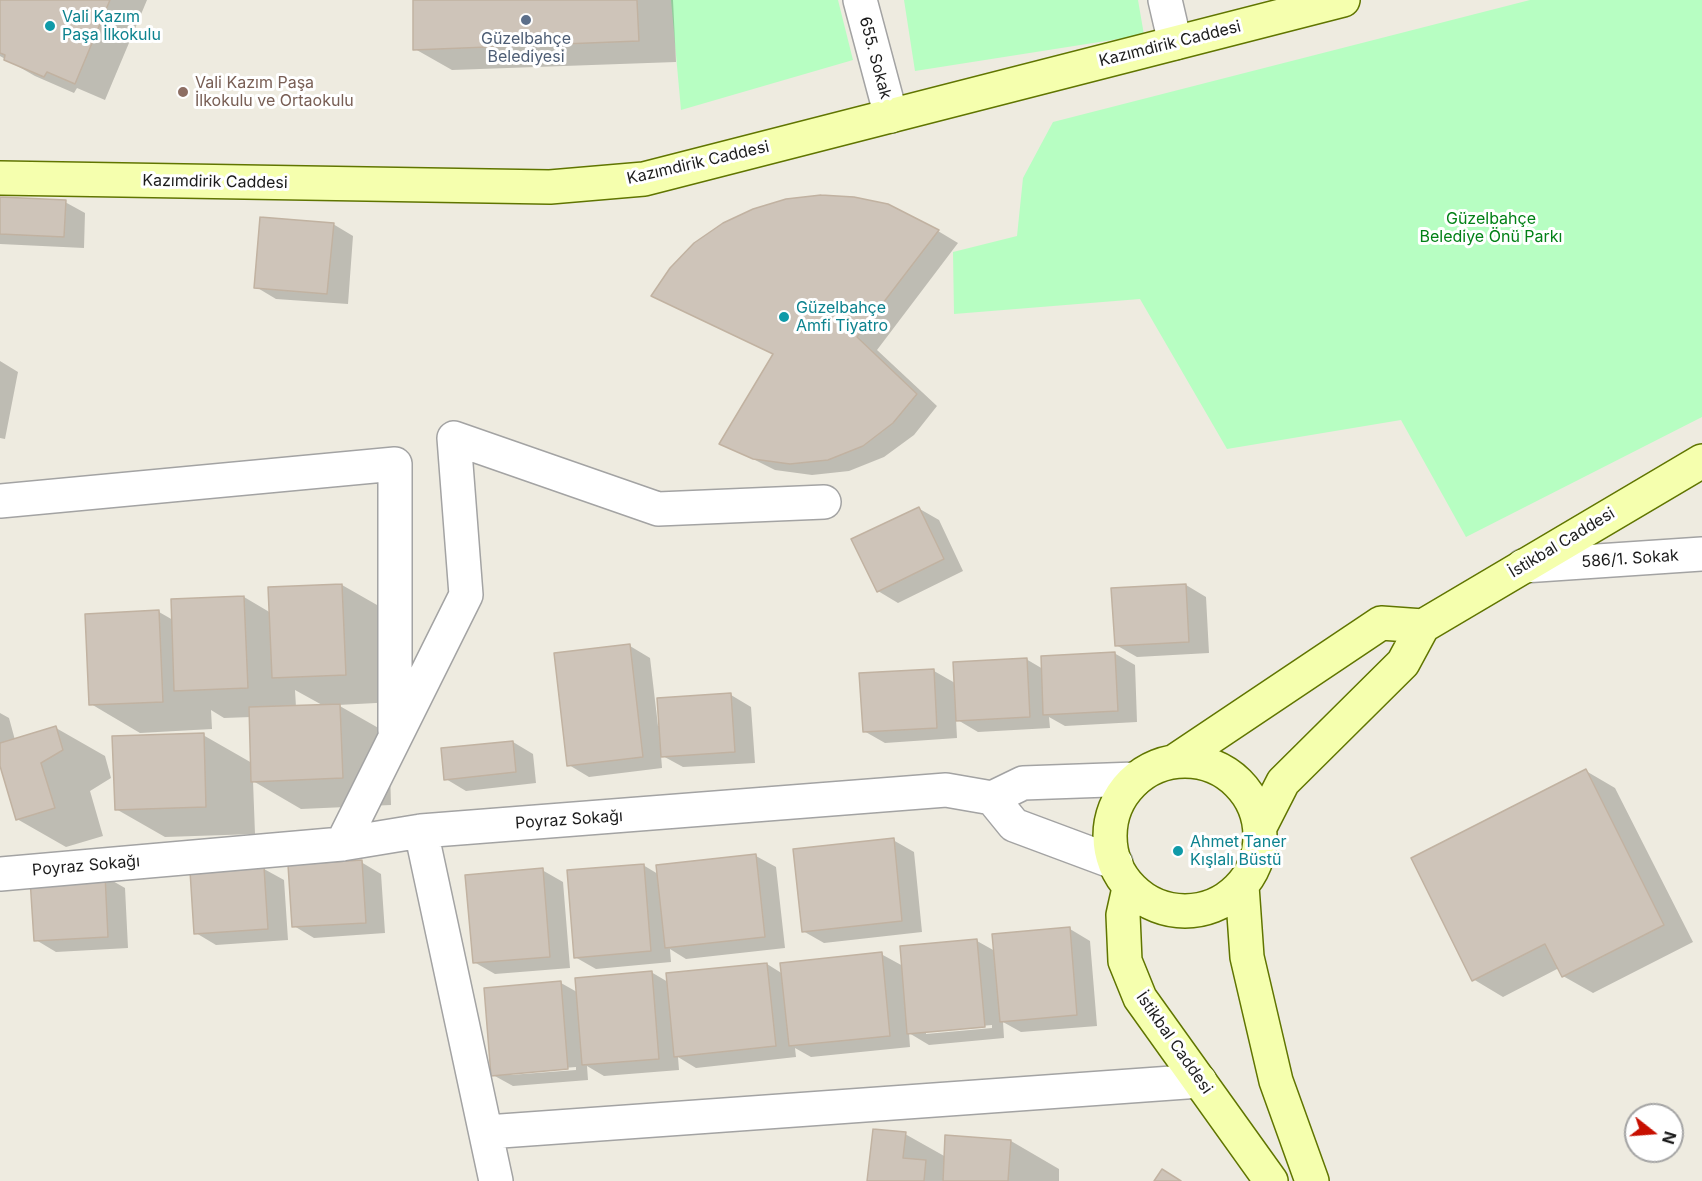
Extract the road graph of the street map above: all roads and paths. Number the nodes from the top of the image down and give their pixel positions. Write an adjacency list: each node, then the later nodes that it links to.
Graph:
1 (860, 0): 5 (street, 655. Sokak)
2 (1165, 0): 4 (street)
3 (1343, 0): 4 (main road, Kazımdirik Caddesi)
4 (1175, 43): 5 (main road, Kazımdirik Caddesi)
5 (891, 116): 6 (main road, Kazımdirik Caddesi)
6 (0, 178)
7 (1702, 461): 11 (main road, İstikbal Caddesi)
8 (0, 501): 13 (street)
9 (824, 502): 13 (street)
10 (1702, 554): 11 (street, 586/1. Sokak)
11 (1523, 566): 12 (main road, İstikbal Caddesi)
12 (1423, 626): 14 (main road); 17 (main road)
13 (394, 738): 19 (street)
14 (1175, 760): 15 (main road); 17 (main road)
15 (1136, 779): 16 (street); 21 (main road)
16 (992, 798): 18 (street, Poyraz Sokağı); 21 (street)
17 (1260, 827): 22 (main road)
18 (421, 831): 19 (street, Poyraz Sokağı); 24 (street)
19 (342, 844): 20 (street, Poyraz Sokağı)
20 (0, 874)
21 (1122, 876): 22 (main road); 23 (main road, İstikbal Caddesi)
22 (1242, 886): 27 (main road)
23 (1200, 1081): 24 (street); 26 (main road, İstikbal Caddesi)
24 (487, 1132): 25 (street)
25 (496, 1181)
26 (1271, 1181)
27 (1312, 1181)

